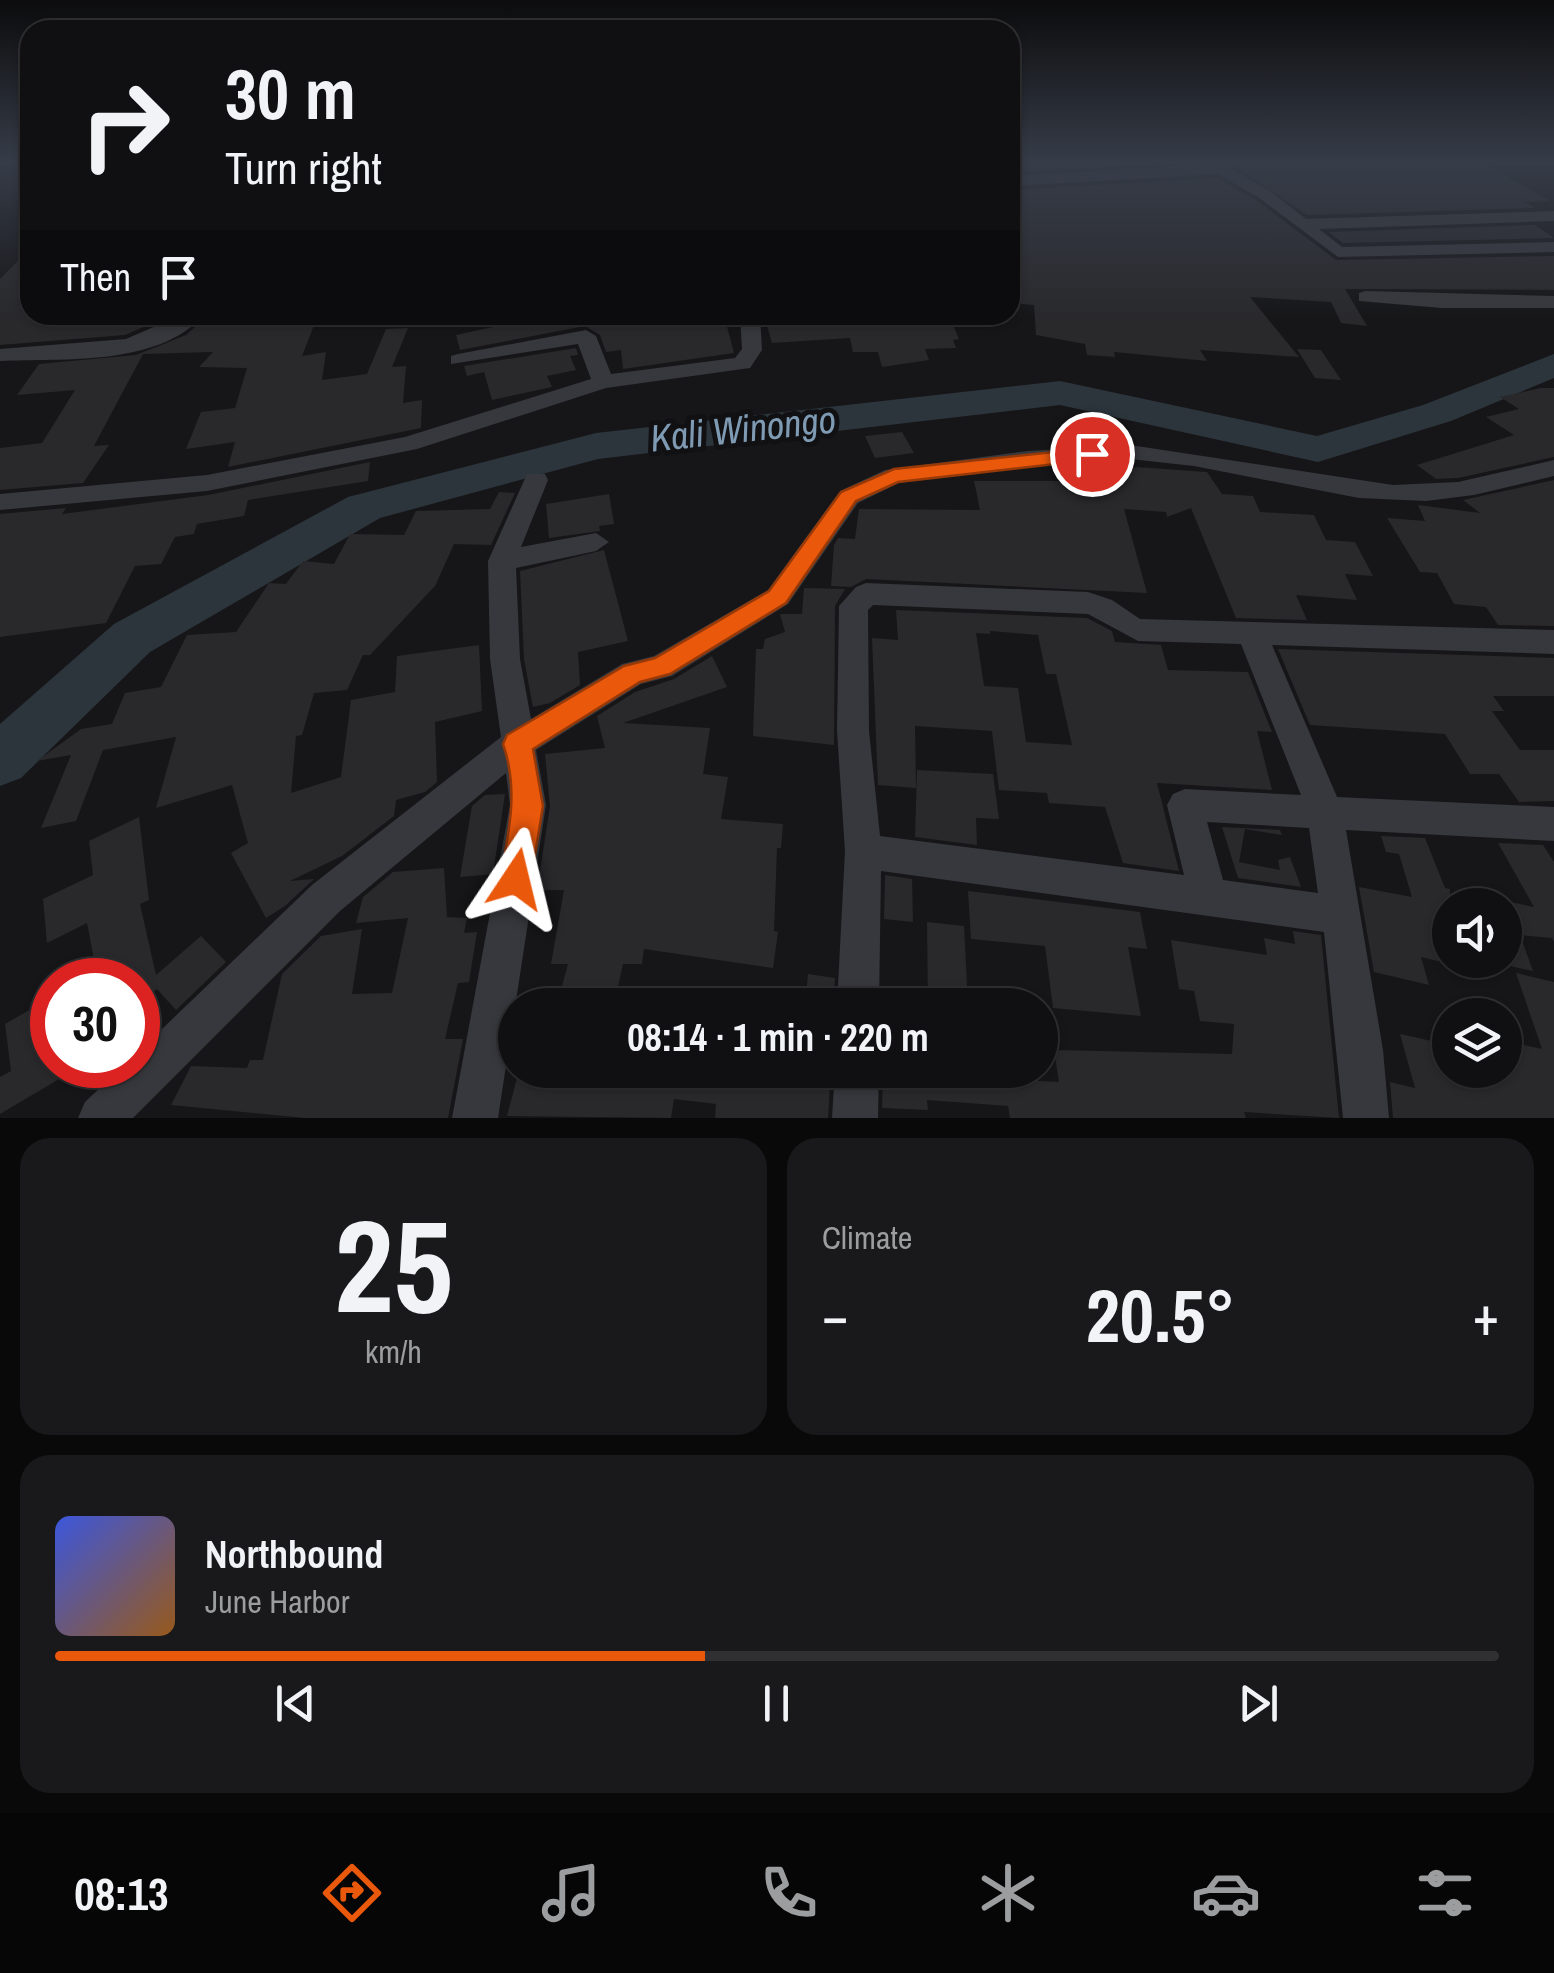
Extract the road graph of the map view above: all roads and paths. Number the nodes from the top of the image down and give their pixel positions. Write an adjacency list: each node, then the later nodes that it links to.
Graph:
1 (1290, 214): 3 (street)
2 (1554, 216): 3 (street)
3 (1305, 224): 4 (street)
4 (1554, 247)
5 (1366, 296): 6 (street)
6 (1550, 305)
7 (181, 325): 9 (street)
8 (751, 325): 11 (street)
9 (0, 355)
10 (458, 360): 11 (street)
11 (603, 382): 14 (street)
12 (1554, 468): 19 (street)
13 (536, 480): 16 (street)
14 (0, 502)
15 (596, 542): 16 (street)
16 (502, 561): 19 (street)
17 (1253, 636): 18 (street); 20 (street); 22 (street)
18 (1554, 642)
19 (521, 754): 27 (street); 28 (street)
20 (1325, 811): 21 (street); 23 (street); 24 (street)
21 (1554, 824)
22 (863, 851): 23 (street); 25 (street)
23 (1209, 898): 24 (street)
24 (1340, 915): 30 (street)
25 (859, 988)
26 (856, 1088): 29 (street)
27 (101, 1118)
28 (475, 1118)
29 (855, 1118)
30 (1366, 1118)

